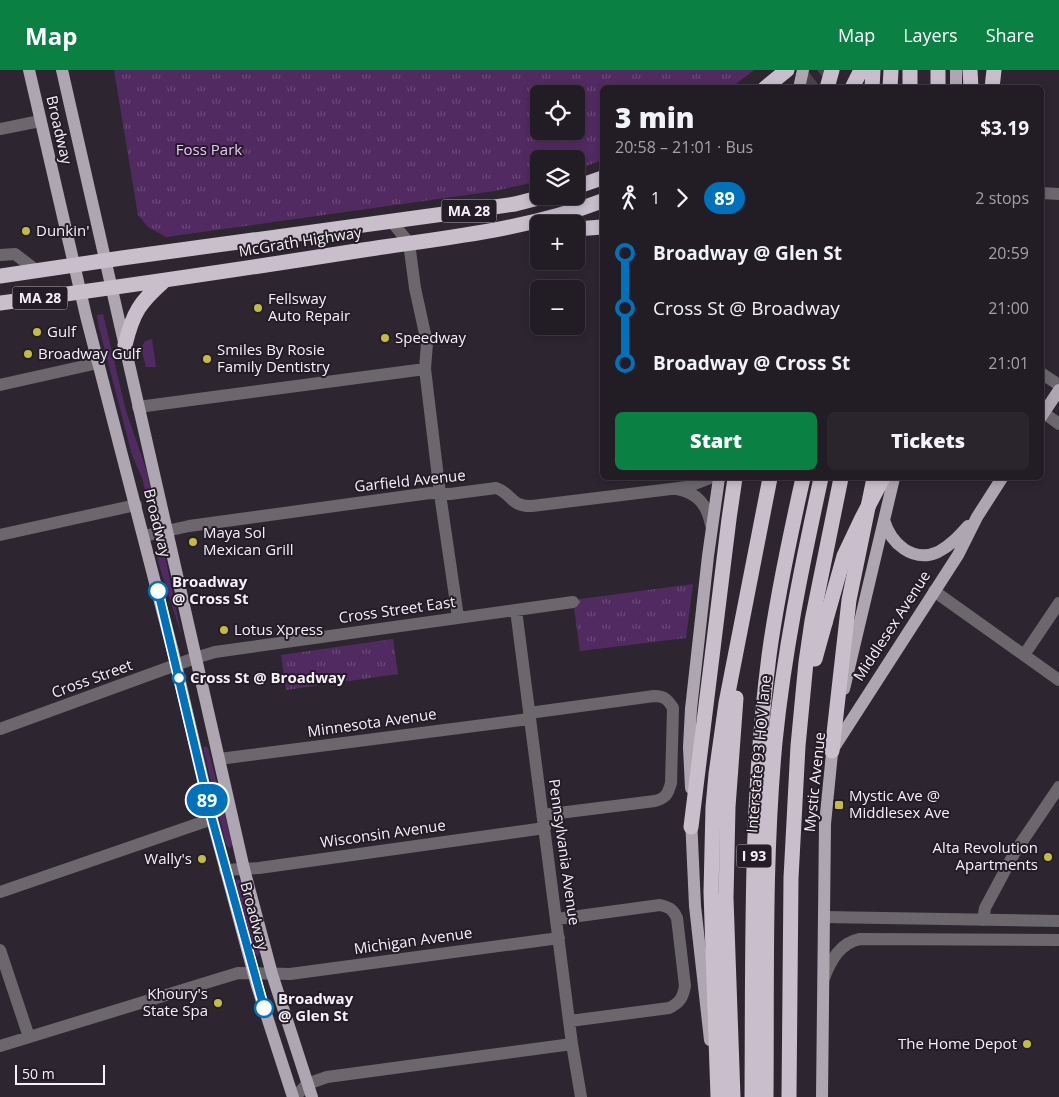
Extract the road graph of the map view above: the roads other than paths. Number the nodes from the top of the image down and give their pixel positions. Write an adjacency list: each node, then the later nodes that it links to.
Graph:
1 (29, 70): 26 (main road, Broadway)
2 (62, 70): 41 (main road, Broadway)
3 (787, 70): 14 (highway)
4 (803, 70): 15 (main road)
5 (832, 70): 16 (highway)
6 (863, 70): 17 (highway); 18 (highway)
7 (873, 70): 19 (highway)
8 (891, 70): 20 (highway)
9 (910, 70): 21 (highway)
10 (938, 70): 22 (highway)
11 (956, 70): 23 (main road)
12 (970, 70): 24 (highway)
13 (994, 70): 25 (highway)
14 (769, 85)
15 (800, 85)
16 (828, 85)
17 (854, 85)
18 (862, 85)
19 (872, 85)
20 (890, 85)
21 (910, 85)
22 (938, 85)
23 (956, 85)
24 (971, 85)
25 (992, 85)
26 (40, 121): 27 (street); 42 (main road, Broadway)
27 (0, 130)
28 (600, 179): 29 (highway)
29 (585, 184)
30 (1044, 193): 31 (street)
31 (1059, 194)
32 (530, 200): 34 (highway, McGrath Highway / MA 28)
33 (600, 202): 37 (highway, McGrath Highway / MA 28)
34 (392, 222): 39 (street); 41 (highway, McGrath Highway / MA 28)
35 (600, 228): 36 (highway)
36 (585, 229)
37 (496, 230): 38 (highway); 39 (highway, McGrath Highway / MA 28)
38 (530, 231)
39 (409, 243): 45 (highway, McGrath Highway / MA 28); 51 (street)
40 (0, 255): 43 (street)
41 (106, 260): 42 (highway, McGrath Highway / MA 28); 46 (main road, Broadway)
42 (75, 265): 43 (highway, McGrath Highway / MA 28); 47 (main road, Broadway)
43 (37, 271): 44 (highway, McGrath Highway / MA 28)
44 (0, 276)
45 (166, 280): 46 (highway, McGrath Highway / MA 28); 49 (highway)
46 (112, 287): 47 (highway, McGrath Highway / MA 28); 49 (main road, Broadway)
47 (81, 292): 48 (highway, McGrath Highway / MA 28); 50 (main road, Broadway)
48 (0, 303)
49 (125, 345): 56 (main road, Broadway)
50 (98, 363): 53 (street); 74 (main road, Broadway)
51 (425, 369): 56 (street); 73 (street)
52 (1044, 376): 54 (street)
53 (0, 385)
54 (1059, 385)
55 (1059, 390): 57 (main road)
56 (138, 407): 78 (main road, Broadway)
57 (1044, 412)
58 (1044, 416): 59 (street)
59 (1059, 424)
60 (706, 480): 72 (street, Garfield Avenue)
61 (719, 480): 77 (main road)
62 (736, 480): 100 (highway)
63 (760, 480): 81 (highway)
64 (770, 480): 81 (highway)
65 (804, 480): 124 (highway, I 93)
66 (821, 480): 125 (highway, Interstate 93 HOV lane / I 93)
67 (841, 480): 87 (highway)
68 (874, 480): 95 (highway)
69 (882, 480): 87 (highway, bridge)
70 (894, 480): 76 (main road, Mystic Avenue)
71 (1001, 480): 75 (main road, Middlesex Avenue)
72 (675, 488): 73 (street, Garfield Avenue); 77 (street)
73 (440, 494): 78 (street, Garfield Avenue); 86 (street)
74 (136, 504): 79 (street); 80 (main road, Broadway)
75 (977, 517): 76 (main road, Middlesex Avenue); 82 (main road, Middlesex Avenue)
76 (884, 520): 95 (main road, Mystic Avenue)
77 (711, 525): 100 (main road)
78 (167, 530): 80 (street, Garfield Avenue); 90 (main road, Broadway)
79 (0, 535)
80 (144, 536): 91 (main road, Broadway)
81 (756, 548): 88 (highway)
82 (934, 591): 89 (street); 95 (main road, Middlesex Avenue)
83 (574, 602): 85 (street, Cross Street East)
84 (1059, 603): 89 (street)
85 (516, 610): 86 (street, Cross Street East); 93 (street, Pennsylvania Avenue)
86 (458, 618): 90 (street, Cross Street East)
87 (819, 622): 126 (highway, I 93)
88 (740, 631): 122 (highway); 123 (highway)
89 (1024, 656): 92 (street)
90 (195, 658): 91 (street, Cross Street); 96 (main road, Broadway)
91 (176, 665): 94 (street, Cross Street); 99 (main road, Broadway)
92 (1059, 680)
93 (529, 716): 96 (street, Minnesota Avenue); 98 (street, Pennsylvania Avenue); 98 (street, Minnesota Avenue)
94 (0, 729)
95 (832, 751): 105 (main road, Mystic Avenue)
96 (218, 760): 102 (main road, Broadway)
97 (1059, 787): 107 (street)
98 (543, 815): 101 (street, Pennsylvania Avenue)
99 (212, 819): 103 (main road, Broadway); 104 (street)
100 (691, 827): 122 (main road)
101 (545, 828): 102 (street, Wisconsin Avenue); 106 (street, Pennsylvania Avenue)
102 (244, 869): 103 (street, Wisconsin Avenue); 113 (main road, Broadway)
103 (225, 870): 112 (main road, Broadway)
104 (0, 892)
105 (824, 916): 107 (street); 114 (main road, Mystic Avenue)
106 (557, 919): 109 (street, Pennsylvania Avenue); 115 (street)
107 (983, 920): 108 (street)
108 (1059, 921)
109 (559, 938): 113 (street, Michigan Avenue); 115 (street, Pennsylvania Avenue)
110 (1059, 940): 114 (street)
111 (0, 950): 116 (street)
112 (253, 974): 113 (street, Michigan Avenue); 116 (street, Michigan Avenue); 120 (main road, Broadway)
113 (272, 974): 119 (main road, Broadway)
114 (824, 978): 127 (main road, Mystic Avenue)
115 (570, 1021): 117 (street, Pennsylvania Avenue)
116 (29, 1037): 118 (street, Michigan Avenue)
117 (572, 1044): 119 (street); 121 (street, Pennsylvania Avenue)
118 (0, 1046)
119 (309, 1093): 120 (street)
120 (294, 1097)
121 (581, 1097)
122 (717, 1097)
123 (733, 1097)
124 (752, 1097)
125 (766, 1097)
126 (789, 1097)
127 (822, 1097)

